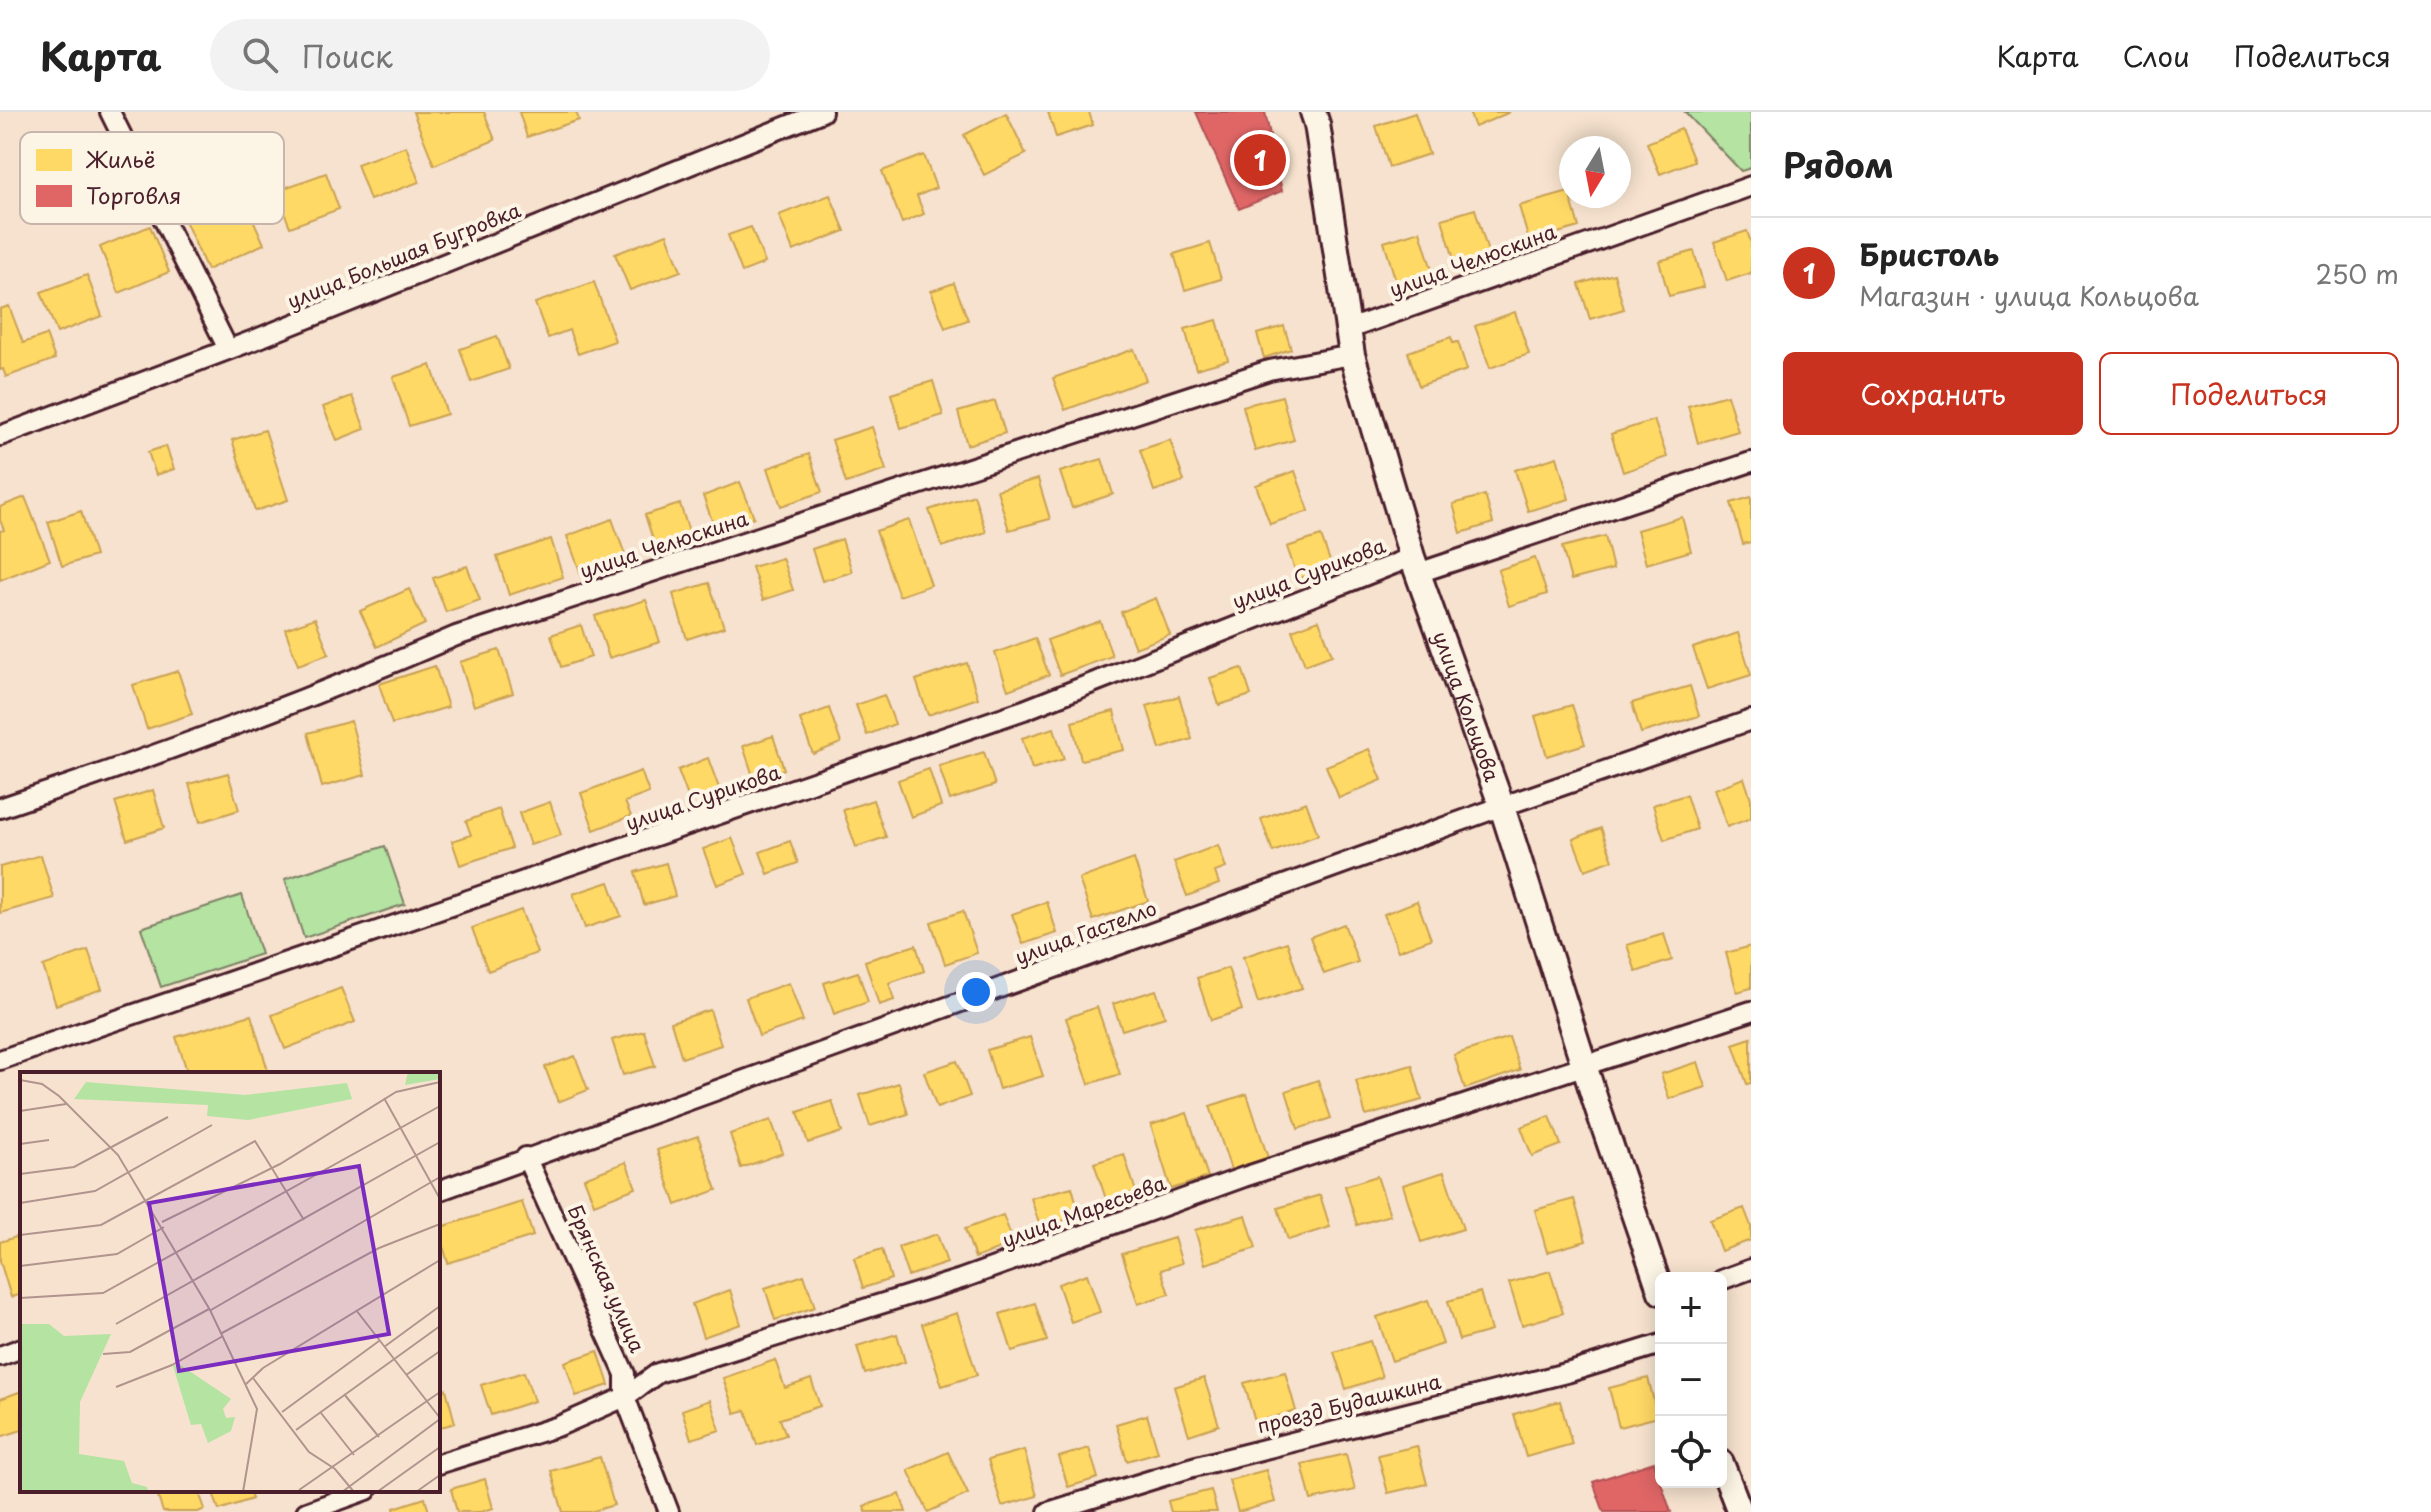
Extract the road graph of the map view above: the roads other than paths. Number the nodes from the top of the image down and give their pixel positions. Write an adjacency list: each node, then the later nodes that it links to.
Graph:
1 (110, 112): 4 (street)
2 (822, 112): 8 (street, улица Большая Бугровка)
3 (1313, 112): 7 (street, улица Кольцова)
4 (120, 132)
5 (1751, 186): 7 (street, улица Челюскина)
6 (166, 224): 8 (street)
7 (1346, 330): 9 (street, улица Кольцова)
8 (228, 349): 10 (street, улица Большая Бугровка)
9 (1352, 355): 12 (street, улица Кольцова); 15 (street, улица Челюскина)
10 (0, 436)
11 (1751, 462): 12 (street, улица Сурикова)
12 (1415, 565): 14 (street, улица Кольцова); 17 (street, улица Сурикова)
13 (1751, 720): 14 (street, улица Гастелло)
14 (1502, 807): 18 (street, улица Кольцова); 19 (street, улица Гастелло)
15 (0, 808)
16 (1751, 1011): 18 (street, улица Маресьева)
17 (0, 1060)
18 (1584, 1066): 22 (street, улица Кольцова); 27 (street, улица Маресьева)
19 (526, 1157): 20 (street, улица Гастелло); 27 (street, Брянская улица)
20 (440, 1190)
21 (1751, 1269): 23 (street)
22 (1655, 1274)
23 (1727, 1278)
24 (1655, 1346): 33 (street, проезд Будашкина)
25 (20, 1349): 26 (street)
26 (0, 1356)
27 (625, 1397): 28 (street, улица Маресьева); 32 (street, Брянская улица)
28 (440, 1463)
29 (1727, 1478): 34 (street)
30 (361, 1492): 31 (street)
31 (306, 1512)
32 (669, 1512)
33 (1048, 1512)
34 (1740, 1512)

